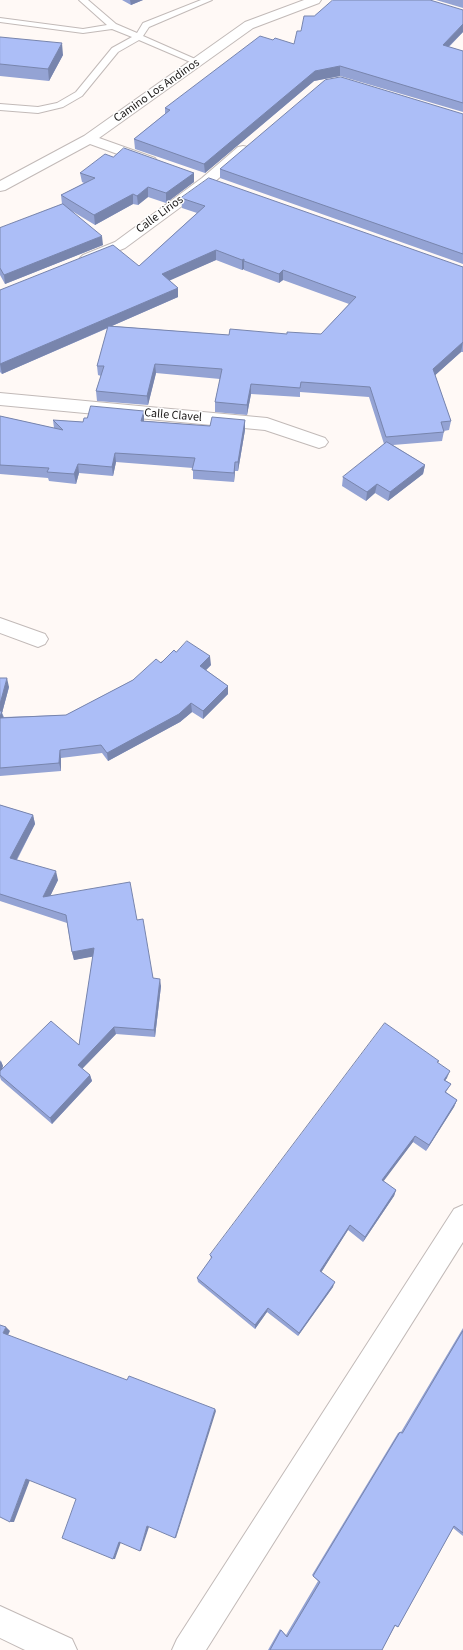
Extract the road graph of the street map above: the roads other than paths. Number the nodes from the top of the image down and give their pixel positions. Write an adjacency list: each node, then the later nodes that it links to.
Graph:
1 (83, 0): 5 (lane)
2 (208, 0): 6 (lane)
3 (315, 0): 7 (street, Camino Los Andinos)
4 (0, 20): 5 (lane)
5 (113, 26): 6 (lane)
6 (138, 37): 7 (lane); 8 (lane)
7 (198, 62): 9 (street, Camino Los Andinos)
8 (0, 107)
9 (89, 139): 11 (street); 15 (street, Camino Los Andinos)
10 (254, 140): 13 (street, Calle Lirios)
11 (163, 165)
12 (192, 176): 13 (street)
13 (207, 181): 14 (street); 16 (street, Calle Lirios)
14 (222, 186)
15 (0, 187)
16 (77, 262)
17 (0, 400): 18 (street, Calle Clavel)
18 (319, 442)
19 (0, 625): 20 (street)
20 (38, 639)
21 (463, 1218): 24 (street)
22 (0, 1622): 23 (street)
23 (61, 1650)
24 (188, 1650)

